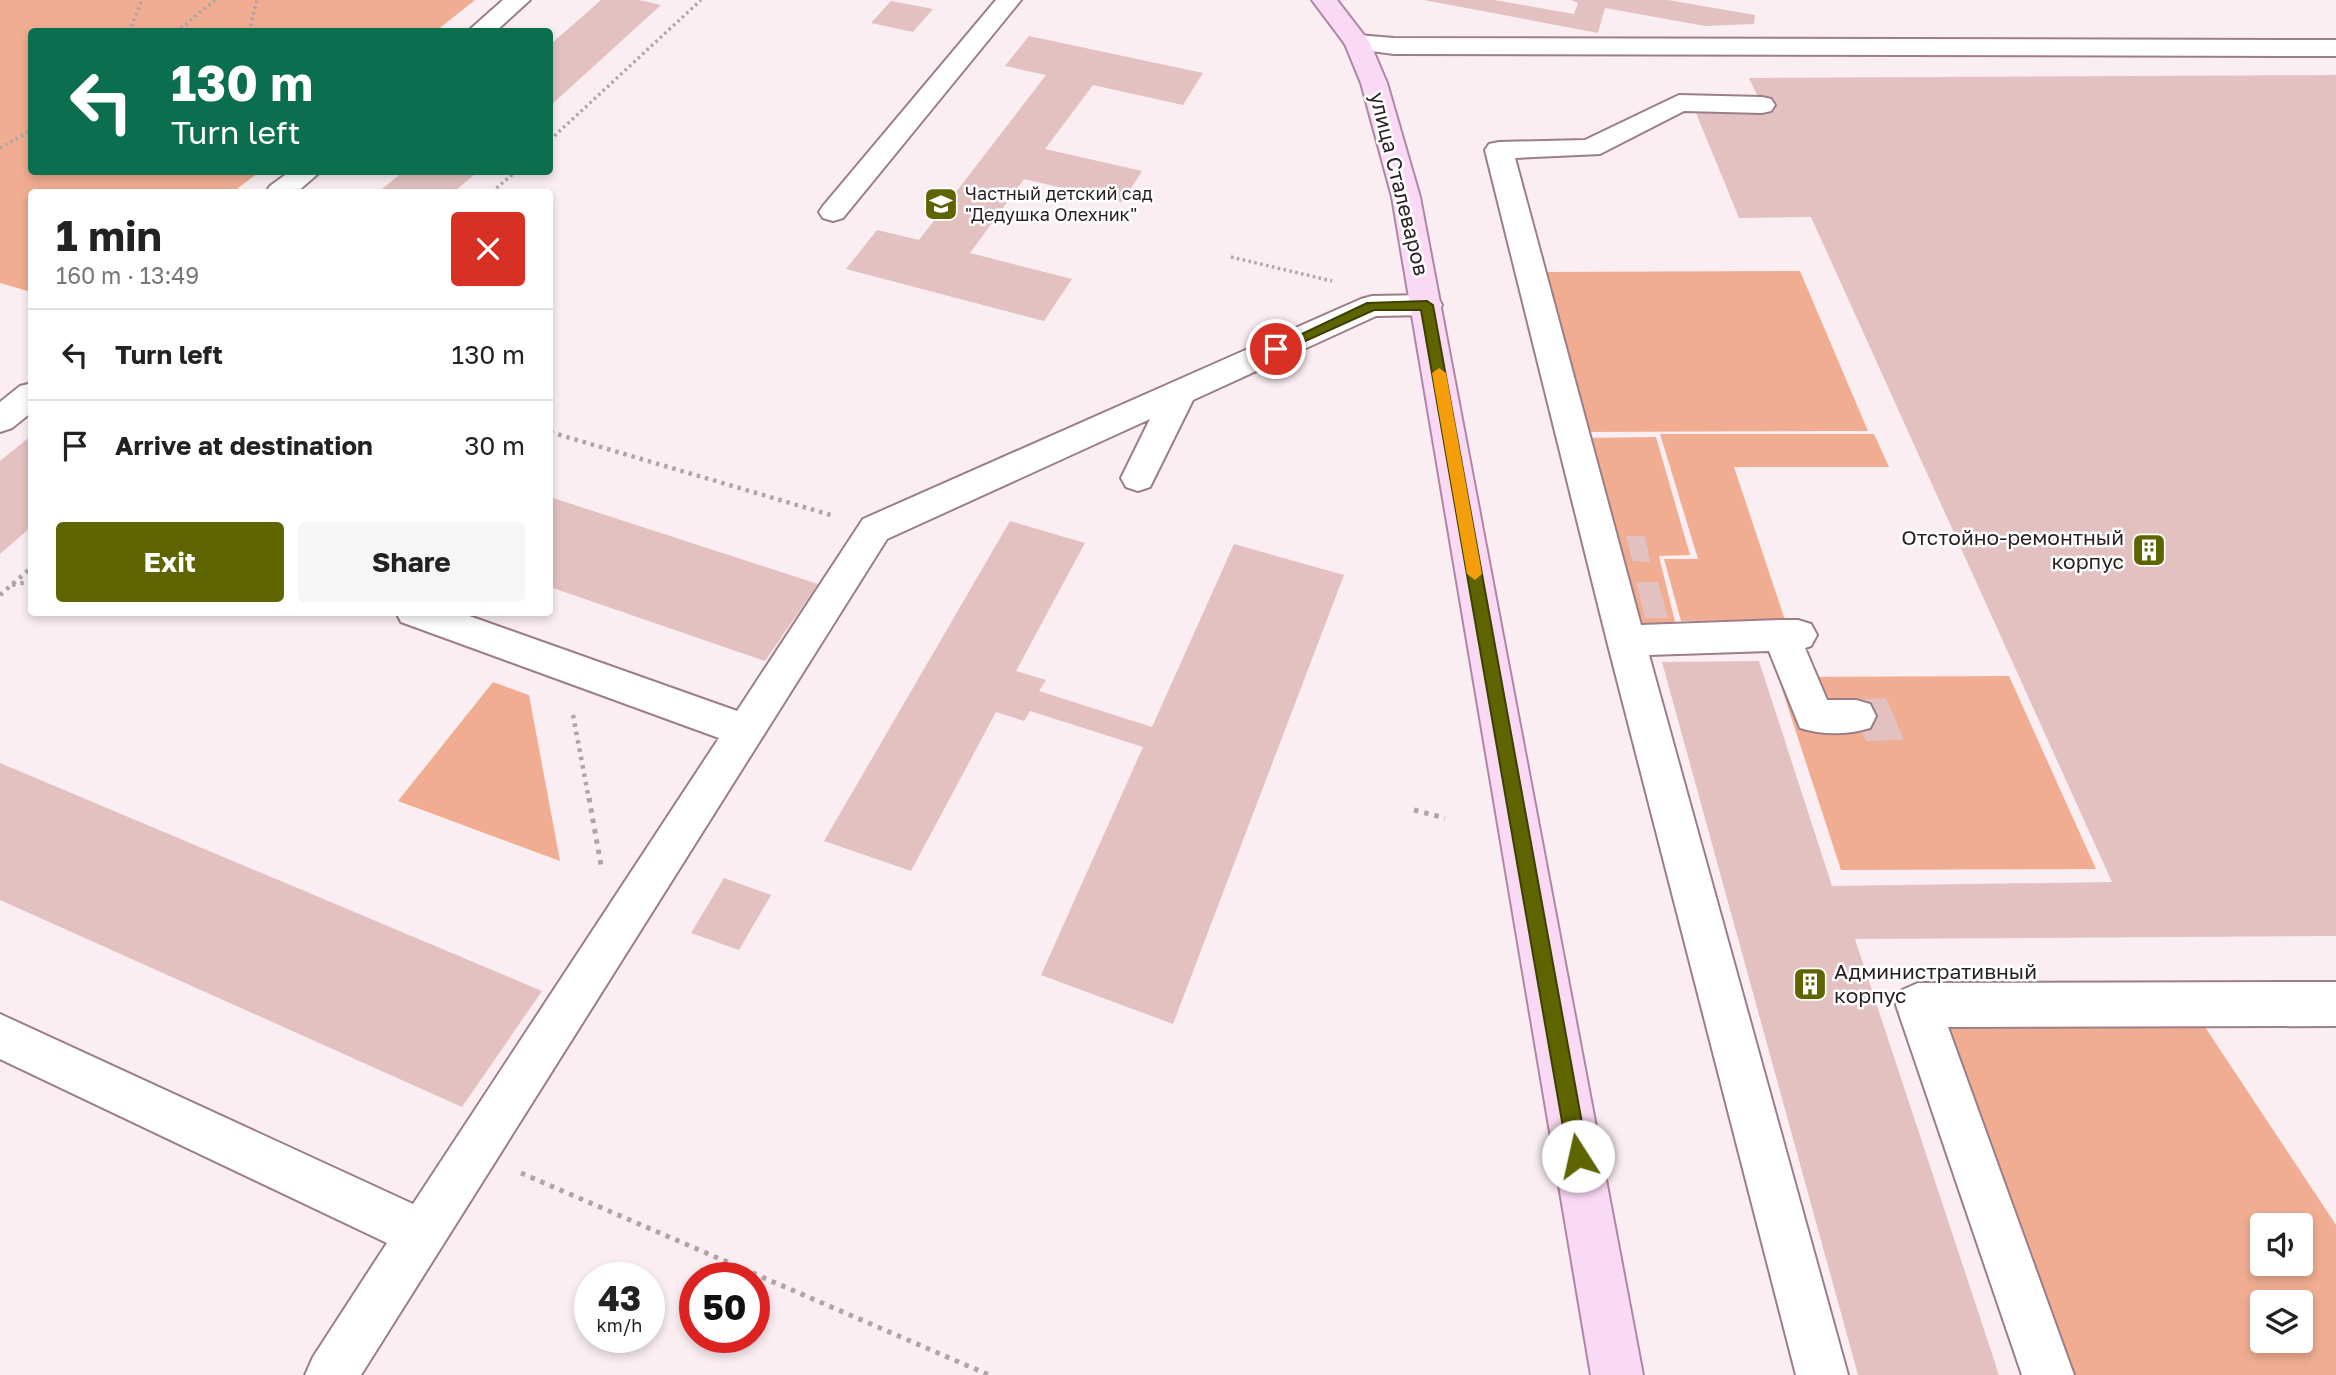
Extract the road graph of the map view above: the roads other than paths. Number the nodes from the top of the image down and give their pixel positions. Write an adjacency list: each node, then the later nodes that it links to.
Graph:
1 (517, 0): 4 (lane)
2 (1009, 0): 12 (lane)
3 (1324, 0): 5 (main road, улица Сталеваров)
4 (484, 28)
5 (1357, 43): 6 (lane); 13 (main road, улица Сталеваров)
6 (1473, 47): 7 (lane); 8 (lane)
7 (2336, 48)
8 (1478, 75)
9 (1762, 105): 19 (lane)
10 (302, 175): 11 (lane)
11 (284, 189)
12 (833, 212)
13 (1427, 305): 14 (lane); 26 (main road, улица Сталеваров)
14 (1180, 391): 17 (lane); 21 (lane)
15 (28, 397): 16 (lane)
16 (0, 419)
17 (1138, 478)
18 (425, 616): 21 (lane)
19 (1626, 641): 20 (lane); 27 (lane)
20 (1856, 716)
21 (745, 730): 24 (lane)
22 (2336, 1004): 28 (lane)
23 (0, 1036): 24 (lane)
24 (422, 1234): 25 (lane)
25 (332, 1375)
26 (1617, 1375)
27 (1822, 1375)
28 (2048, 1375)

